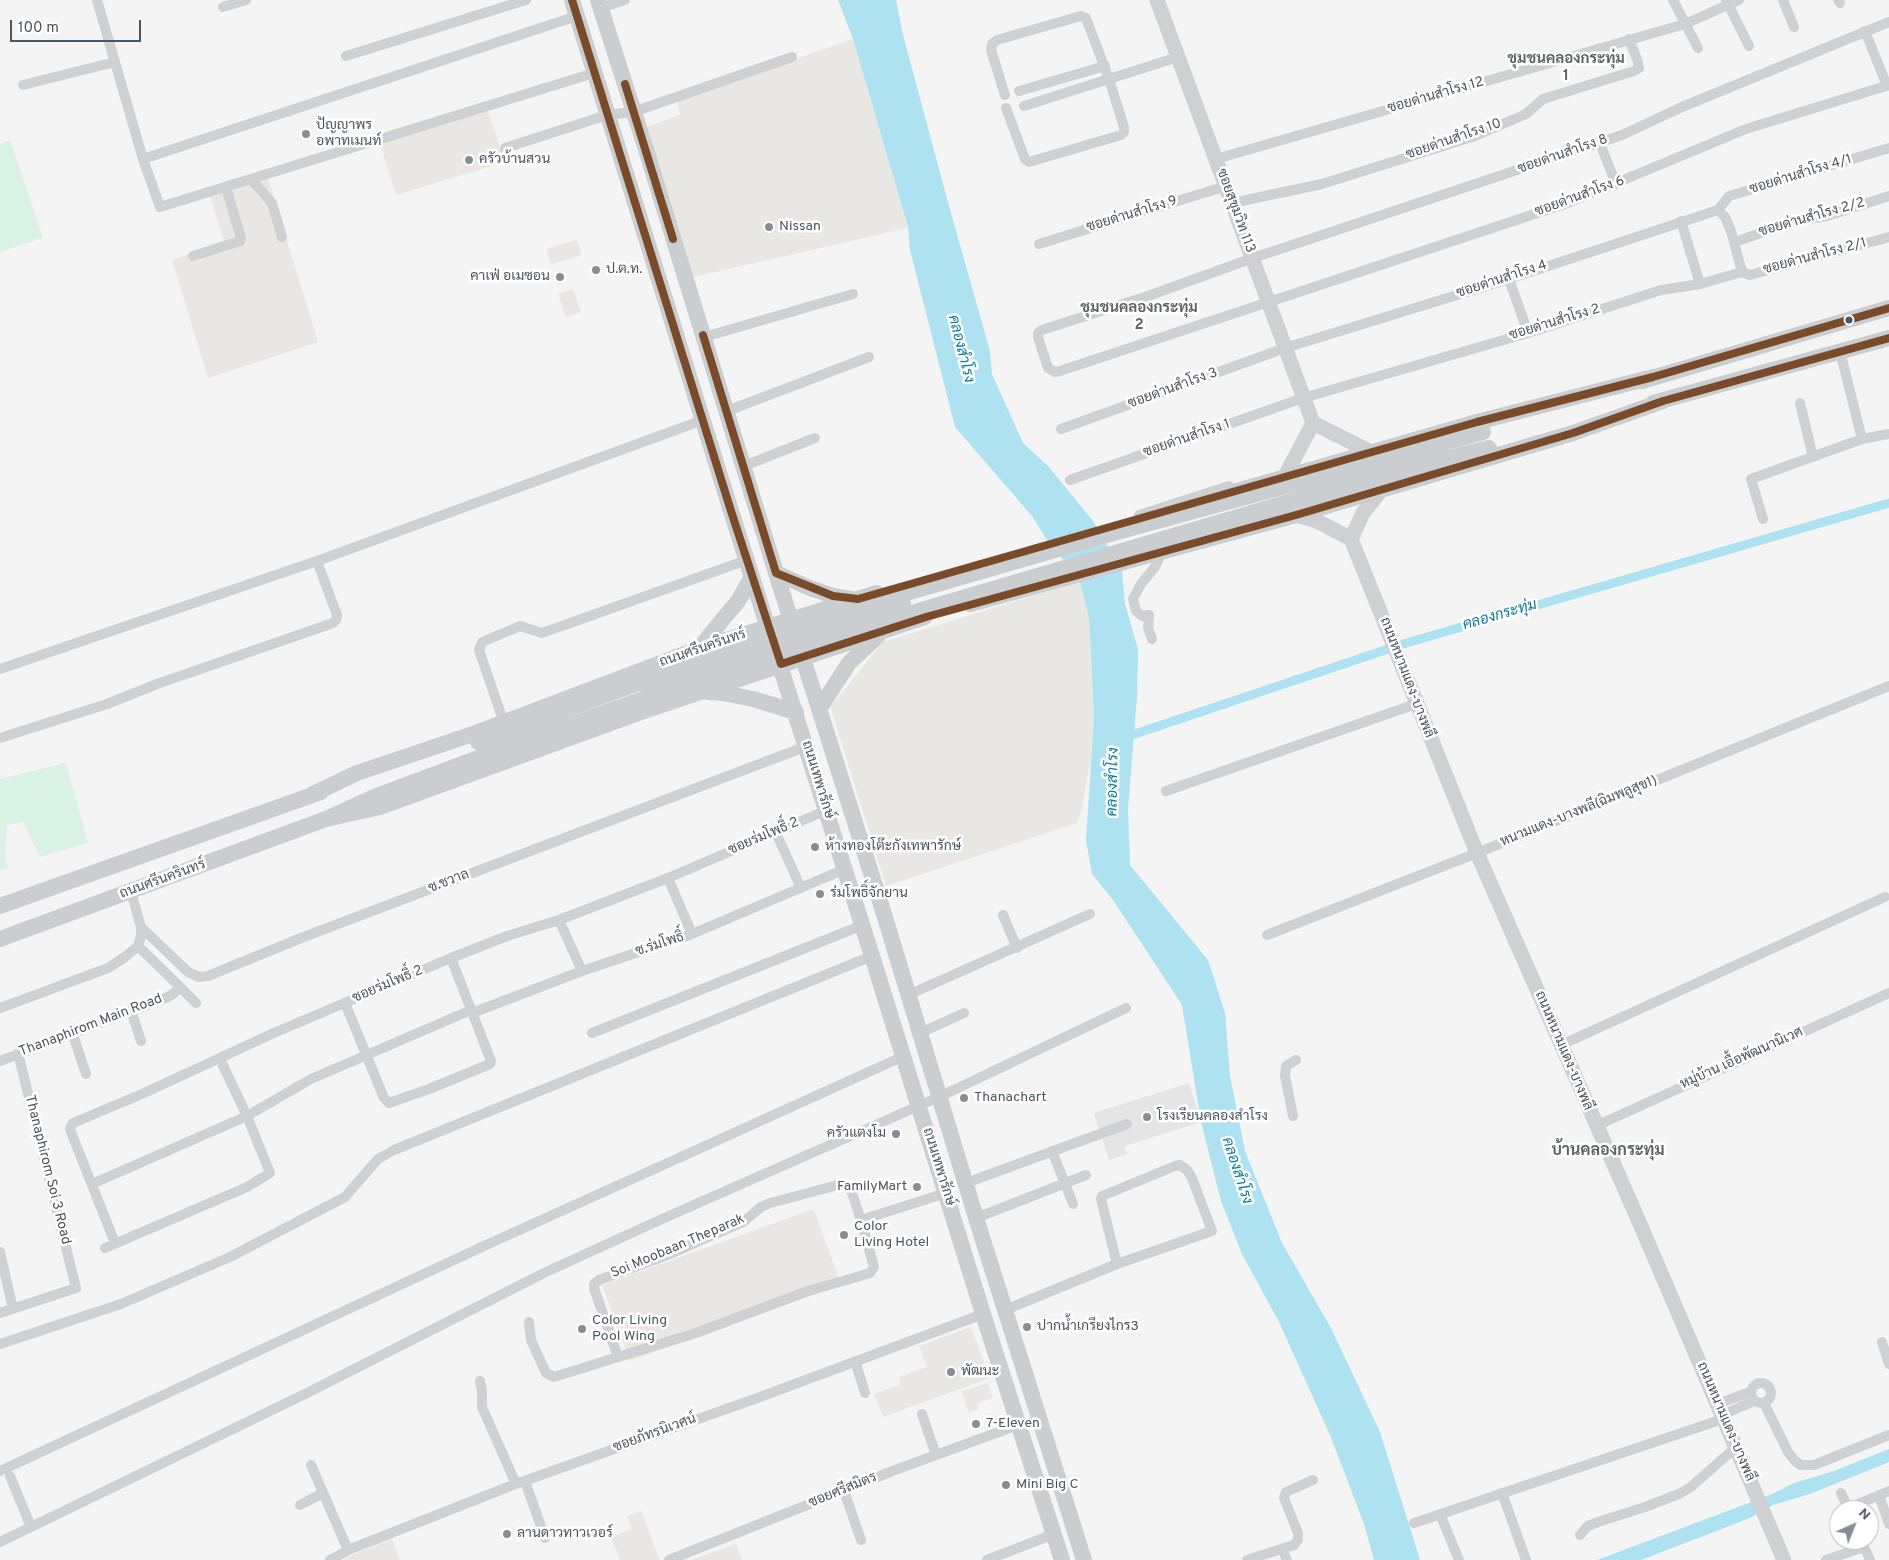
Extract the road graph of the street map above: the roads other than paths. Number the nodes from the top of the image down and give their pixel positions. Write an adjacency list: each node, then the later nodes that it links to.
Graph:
1 (97, 0): 23 (street)
2 (246, 0): 11 (street)
3 (526, 0): 20 (street)
4 (625, 0): 10 (street)
5 (1158, 0): 22 (main road, ซอยสุขุมวิท 113)
6 (1673, 0): 14 (street)
7 (1739, 0): 9 (street, ซอยด่านสำโรง 12)
8 (1783, 0): 15 (street)
9 (1727, 2): 14 (street, ซอยด่านสำโรง 12); 18 (street)
10 (599, 4): 33 (main road, ถนนเทพารักษ์)
11 (222, 7)
12 (574, 8): 25 (main road, ถนนเทพารักษ์); 38 (street)
13 (1889, 22): 16 (street, ซอยด่านสำโรง 8)
14 (1685, 24): 17 (street, ซอยด่านสำโรง 12); 19 (street)
15 (1794, 27)
16 (1865, 31): 28 (street); 35 (street, ซอยด่านสำโรง 8)
17 (1629, 39): 39 (street, ซอยด่านสำโรง 12); 45 (street, ซอยด่านสำโรง 10)
18 (1749, 46)
19 (1698, 48)
20 (346, 56)
21 (792, 57): 33 (street)
22 (1178, 57): 26 (street); 39 (main road, ซอยสุขุมวิท 113)
23 (115, 62): 27 (street); 38 (street)
24 (1105, 66): 26 (street); 29 (street); 30 (street)
25 (594, 73): 34 (main road, ถนนเทพารักษ์); 40 (street)
26 (1109, 79): 31 (street); 32 (street)
27 (23, 85)
28 (1888, 86): 41 (street, ซอยด่านสำโรง 6)
29 (1019, 91): 30 (street); 31 (street)
30 (1005, 95): 32 (street)
31 (1024, 106): 32 (street)
32 (1006, 108)
33 (633, 112): 34 (street); 61 (main road, ถนนเทพารักษ์)
34 (607, 115): 36 (street); 72 (main road, ถนนเทพารักษ์)
35 (1600, 141): 41 (street); 53 (street, ซอยด่านสำโรง 8)
36 (505, 148)
37 (1889, 148): 46 (street, ซอยด่านสำโรง 4/1)
38 (143, 159): 43 (street)
39 (1216, 159): 42 (main road, ซอยสุขุมวิท 113)
40 (252, 179): 43 (street); 48 (street)
41 (1616, 184): 58 (street, ซอยด่านสำโรง 6)
42 (1226, 186): 45 (main road, ซอยสุขุมวิท 113); 51 (street, ซอยด่านสำโรง 9)
43 (226, 187): 52 (street)
44 (1889, 196): 50 (street, ซอยด่านสำโรง 2/2)
45 (1232, 203): 53 (main road, ซอยสุขุมวิท 113)
46 (1718, 210): 47 (street, ซอยด่านสำโรง 4); 50 (street)
47 (1681, 221): 55 (street, ซอยด่านสำโรง 4); 56 (street)
48 (282, 237)
49 (1889, 238): 54 (street, ซอยด่านสำโรง 2/1)
50 (1735, 242): 54 (street)
51 (1039, 244)
52 (193, 256)
53 (1253, 258): 58 (main road, ซอยสุขุมวิท 113); 65 (street, ซอยด่านสำโรง 8)
54 (1742, 272): 56 (street, ซอยด่านสำโรง 2)
55 (1509, 279): 60 (street); 63 (street, ซอยด่านสำโรง 4)
56 (1700, 284): 60 (street, ซอยด่านสำโรง 2)
57 (853, 294): 61 (street)
58 (1268, 301): 63 (main road, ซอยสุขุมวิท 113); 65 (street, ซอยด่านสำโรง 6)
59 (1889, 308): 67 (main road, ถนนศรีนครินทร์)
60 (1528, 332): 68 (street, ซอยด่านสำโรง 2)
61 (704, 337): 71 (main road, ถนนเทพารักษ์)
62 (1889, 338): 64 (main road, ถนนศรีนครินทร์)
63 (1285, 348): 68 (main road, ซอยสุขุมวิท 113); 74 (street, ซอยด่านสำโรง 3)
64 (1840, 351): 69 (main road, ถนนศรีนครินทร์); 77 (street)
65 (1043, 352)
66 (869, 357): 71 (street)
67 (1652, 377): 78 (main road, ถนนศรีนครินทร์); 79 (main road, ถนนศรีนครินทร์)
68 (1304, 398): 73 (main road, ซอยสุขุมวิท 113); 83 (street, ซอยด่านสำโรง 1)
69 (1663, 401): 78 (main road, ถนนศรีนครินทร์); 84 (main road, ถนนศรีนครินทร์)
70 (1800, 403): 80 (street)
71 (727, 411): 81 (main road, ถนนเทพารักษ์)
72 (703, 420): 89 (main road, ถนนเทพารักษ์); 90 (street)
73 (1312, 423): 79 (main road); 82 (main road)
74 (1061, 429)
75 (1889, 434): 77 (street)
76 (815, 438): 81 (street)
77 (1862, 439): 80 (street)
78 (1486, 440): 118 (main road, ถนนศรีนครินทร์, bridge)
79 (1373, 453): 82 (main road, ถนนศรีนครินทร์)
80 (1813, 457): 87 (street)
81 (744, 466): 91 (main road, ถนนเทพารักษ์)
82 (1287, 472): 85 (street); 93 (main road, ถนนศรีนครินทร์)
83 (1070, 480)
84 (1383, 488): 86 (main road, ถนนศรีนครินทร์); 88 (main road)
85 (1139, 515)
86 (1302, 516): 88 (main road); 96 (main road, ถนนศรีนครินทร์); 101 (street)
87 (1763, 519)
88 (1351, 539): 111 (main road, ถนนหนามแดง-บางพลี)
89 (747, 560): 92 (main road, ถนนเทพารักษ์); 115 (street)
90 (317, 561): 106 (street); 116 (street)
91 (776, 573): 94 (main road); 97 (main road, ถนนเทพารักษ์)
92 (752, 577): 98 (main road, ถนนเทพารักษ์); 103 (main road)
93 (917, 583): 94 (main road, ถนนศรีนครินทร์); 95 (main road)
94 (858, 599): 97 (main road, ถนนศรีนครินทร์)
95 (903, 603): 96 (main road); 100 (main road)
96 (926, 617): 99 (main road, ถนนศรีนครินทร์)
97 (792, 619): 98 (main road, ถนนศรีนครินทร์); 100 (main road, ถนนเทพารักษ์)
98 (768, 626): 102 (main road, ถนนเทพารักษ์); 103 (main road, ถนนศรีนครินทร์)
99 (886, 630): 104 (main road, ถนนศรีนครินทร์); 112 (main road)
100 (798, 637): 102 (main road); 104 (main road, ถนนเทพารักษ์)
101 (1152, 639)
102 (774, 644): 105 (main road, ถนนเทพารักษ์); 109 (main road)
103 (698, 649): 107 (main road, ถนนศรีนครินทร์)
104 (804, 657): 105 (main road, ถนนศรีนครินทร์); 112 (main road, ถนนเทพารักษ์)
105 (781, 664): 110 (main road, ถนนศรีนครินทร์); 114 (main road, ถนนเทพารักษ์)
106 (0, 669)
107 (626, 676): 109 (main road); 115 (main road, ถนนศรีนครินทร์)
108 (1889, 686): 124 (street, หนามแดง-บางพลี(ฉิมพลูสุข1))
109 (648, 688): 113 (main road)
110 (700, 692): 113 (main road, ถนนศรีนครินทร์); 114 (main road)
111 (1416, 704): 119 (street); 124 (main road, ถนนหนามแดง-บางพลี)
112 (820, 708): 146 (main road, ถนนเทพารักษ์)
113 (641, 712): 122 (main road, ถนนศรีนครินทร์)
114 (796, 712): 117 (main road, ถนนเทพารักษ์)
115 (504, 722): 120 (main road, ถนนศรีนครินทร์)
116 (0, 738)
117 (807, 746): 121 (main road, ถนนเทพารักษ์); 135 (street, ซ.ชวาล)
118 (480, 750): 120 (main road, ถนนศรีนครินทร์); 122 (main road, ถนนศรีนครินทร์)
119 (1166, 790)
120 (311, 795): 130 (main road, ถนนศรีนครินทร์)
121 (827, 810): 123 (street, ซอยร่มโพธิ์ 2); 125 (main road, ถนนเทพารักษ์)
122 (326, 819): 128 (main road, ถนนศรีนครินทร์)
123 (776, 833): 126 (street, ซอยร่มโพธิ์ 2); 127 (street)
124 (1477, 853): 137 (street, หนามแดง-บางพลี(ฉิมพลูสุข1)); 158 (main road, ถนนหนามแดง-บางพลี)
125 (845, 869): 127 (street, ซ.ร่มโพธิ์); 134 (main road, ถนนเทพารักษ์)
126 (668, 878): 133 (street, ซอยร่มโพธิ์ 2); 136 (street)
127 (801, 888): 136 (street, ซ.ร่มโพธิ์)
128 (131, 892): 135 (street); 138 (main road, ถนนศรีนครินทร์)
129 (1885, 897): 158 (street)
130 (0, 906)
131 (1090, 914): 140 (street)
132 (1003, 916): 140 (street)
133 (559, 920): 142 (street, ซอยร่มโพธิ์ 2); 143 (street)
134 (863, 925): 141 (main road, ถนนเทพารักษ์); 155 (street)
135 (141, 927): 139 (street)
136 (692, 934): 143 (street, ซ.ร่มโพธิ์)
137 (1267, 935)
138 (0, 939)
139 (138, 946): 144 (street, Thanaphirom Main Road); 149 (street)
140 (1017, 948): 146 (street)
141 (872, 956): 161 (main road, ถนนเทพารักษ์); 191 (street)
142 (451, 958): 148 (street, ซอยร่มโพธิ์ 2); 152 (street)
143 (582, 971): 152 (street, ซ.ร่มโพธิ์)
144 (180, 987): 147 (street); 151 (street, Thanaphirom Main Road)
145 (1889, 993): 171 (street, หมู่บ้าน เอื้อพัฒนานิเวศ)
146 (908, 996): 156 (main road, ถนนเทพารักษ์)
147 (196, 1003)
148 (345, 1003): 160 (street); 162 (street, ซอยร่มโพธิ์ 2)
149 (0, 1008)
150 (1126, 1008): 166 (street)
151 (131, 1010): 154 (street, Thanaphirom Main Road); 157 (street)
152 (471, 1012): 160 (street, ซ.ร่มโพธิ์); 160 (street)
153 (964, 1013): 156 (street)
154 (72, 1032): 159 (street, Thanaphirom Main Road); 165 (street)
155 (592, 1033)
156 (920, 1034): 166 (main road, ถนนเทพารักษ์)
157 (141, 1041)
158 (1561, 1045): 171 (main road, ถนนหนามแดง-บางพลี)
159 (18, 1053): 164 (street, Thanaphirom Main Road); 185 (street, Thanaphirom Soi 3 Road)
160 (366, 1054): 168 (street, ซ.ร่มโพธิ์)
161 (904, 1056): 167 (main road, ถนนเทพารักษ์); 204 (street)
162 (220, 1059): 168 (street); 176 (street, ซอยร่มโพธิ์ 2)
163 (1296, 1060): 169 (street)
164 (0, 1061)
165 (86, 1074)
166 (939, 1097): 167 (street); 174 (main road, ถนนเทพารักษ์)
167 (919, 1106): 177 (main road, ถนนเทพารักษ์); 220 (street)
168 (247, 1116): 176 (street, ซ.ร่มโพธิ์); 181 (street)
169 (1293, 1116)
170 (1127, 1124): 172 (street)
171 (1596, 1126): 197 (main road, ถนนหนามแดง-บางพลี)
172 (1052, 1152): 174 (street); 175 (street)
173 (1086, 1175): 175 (street)
174 (966, 1183): 179 (main road, ถนนเทพารักษ์)
175 (1064, 1183): 178 (street); 179 (street)
176 (92, 1184): 181 (street, ซอยร่มโพธิ์ 2)
177 (946, 1194): 180 (street); 188 (main road, ถนนเทพารักษ์)
178 (1073, 1204)
179 (976, 1218): 186 (main road, ถนนเทพารักษ์)
180 (861, 1220): 192 (street, Soi Moobaan Theparak); 192 (street, Soi Moobaan Theparak)
181 (115, 1243): 182 (street)
182 (105, 1248)
183 (0, 1252): 185 (street)
184 (1117, 1264): 184 (street); 186 (street)
185 (13, 1309): 187 (street)
186 (1005, 1310): 233 (main road, ถนนเทพารักษ์)
187 (0, 1313)
188 (983, 1314): 193 (street, ซอยภัทรนิเวศน์); 199 (main road, ถนนเทพารักษ์)
189 (529, 1322): 192 (street)
190 (1882, 1342): 194 (street)
191 (0, 1344)
192 (618, 1357)
193 (854, 1361): 196 (street); 207 (street, ซอยภัทรนิเวศน์)
194 (1889, 1364)
195 (480, 1381): 207 (street)
196 (865, 1392)
197 (1721, 1413): 200 (street); 201 (main road, ถนนหนามแดง-บางพลี); 211 (street)
198 (922, 1414): 202 (street)
199 (1018, 1425): 202 (street, ซอยศรีสมิตร); 221 (main road, ถนนเทพารักษ์)
200 (1889, 1434)
201 (1736, 1447): 222 (street); 238 (main road, ถนนหนามแดง-บางพลี)
202 (936, 1455): 208 (street, ซอยศรีสมิตร)
203 (311, 1465): 210 (street)
204 (0, 1471)
205 (10, 1476): 220 (street)
206 (1313, 1480): 226 (street)
207 (521, 1482): 223 (street); 227 (street, ซอยภัทรนิเวศน์)
208 (844, 1491): 224 (street); 230 (street, ซอยศรีสมิตร)
209 (1889, 1491): 213 (street)
210 (323, 1493): 216 (street); 227 (street)
211 (1502, 1493): 217 (street); 237 (street)
212 (1841, 1493): 214 (street)
213 (1879, 1495): 215 (street); 219 (street)
214 (1844, 1500)
215 (1868, 1500)
216 (300, 1505)
217 (1440, 1514): 218 (street); 236 (street)
218 (1414, 1523)
219 (1889, 1524)
220 (31, 1527): 225 (street)
221 (1054, 1534): 231 (street); 232 (main road, ถนนเทพารักษ์)
222 (1580, 1535)
223 (545, 1538)
224 (861, 1540)
225 (0, 1542)
226 (1282, 1549): 234 (street); 235 (street)
227 (348, 1550): 229 (street, ซอยภัทรนิเวศน์)
228 (1847, 1550): 239 (street)
229 (330, 1560)
230 (669, 1560)
231 (987, 1560)
232 (1062, 1560)
233 (1084, 1560)
234 (1247, 1560)
235 (1287, 1560)
236 (1459, 1560)
237 (1526, 1560)
238 (1784, 1560)
239 (1826, 1560)

